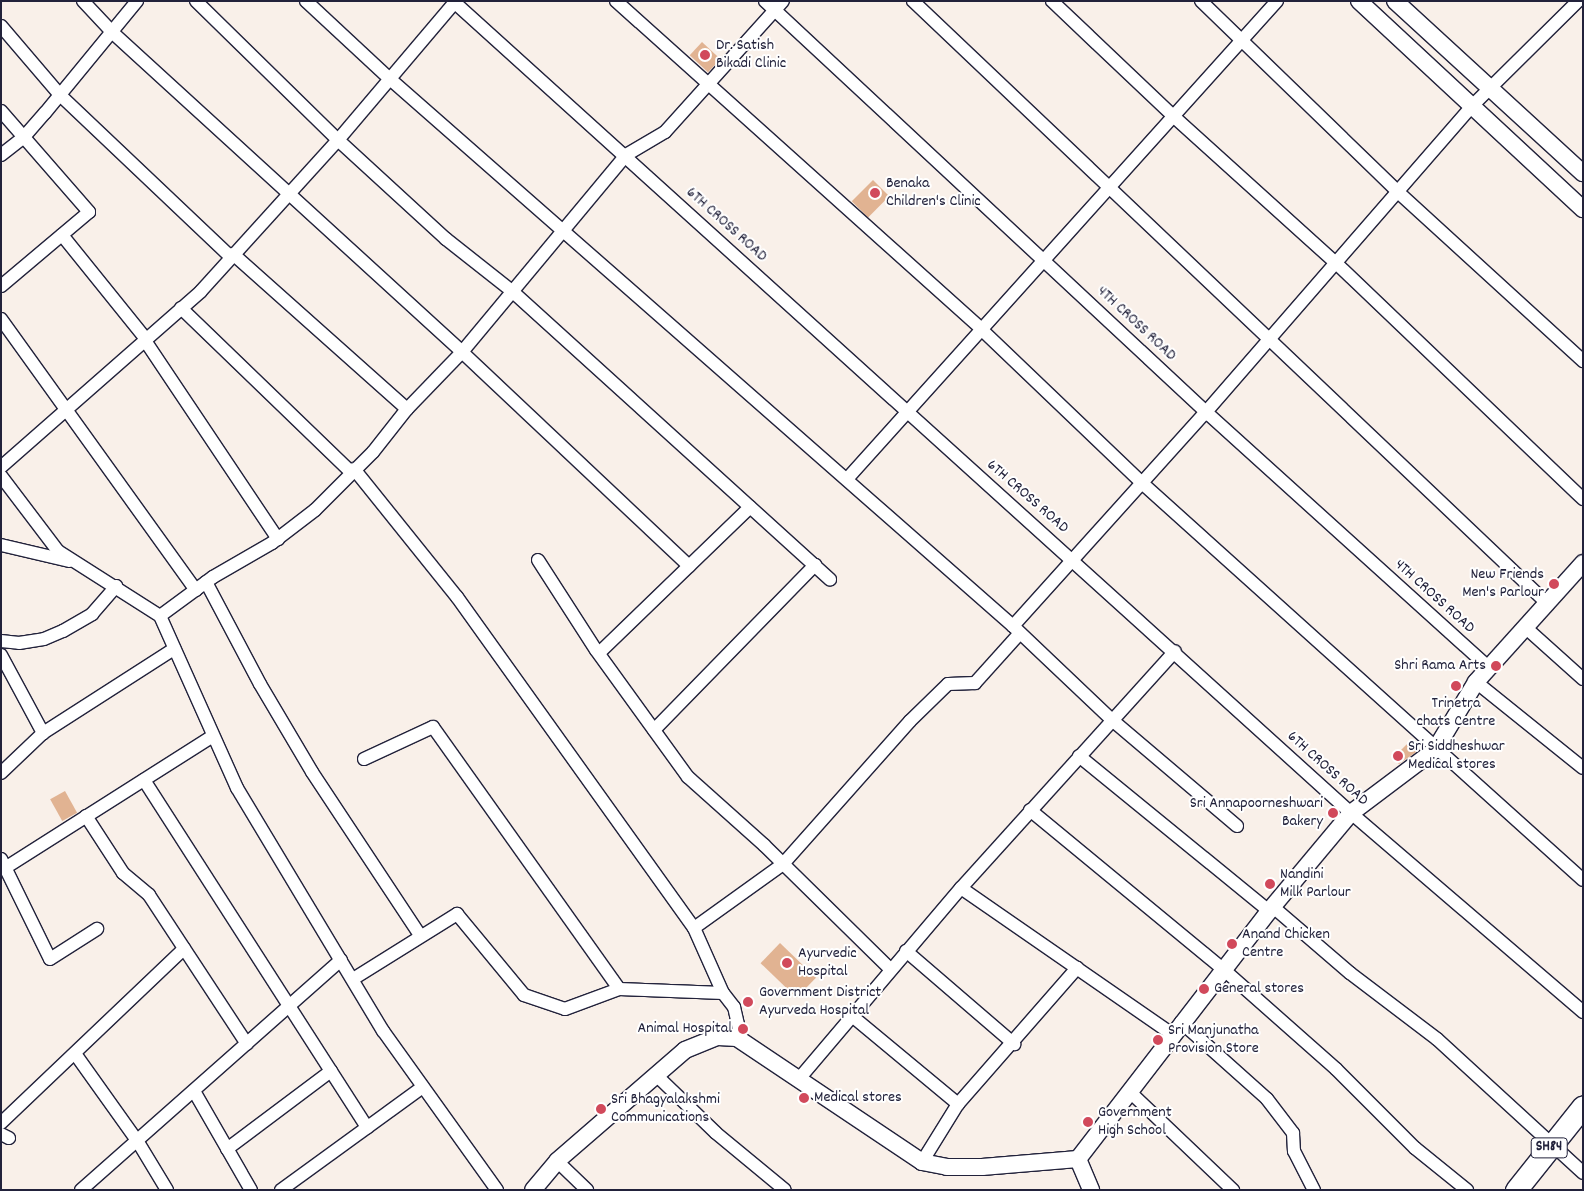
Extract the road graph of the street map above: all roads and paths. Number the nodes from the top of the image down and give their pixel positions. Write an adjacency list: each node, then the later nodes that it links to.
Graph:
1 (83, 1): 17 (street)
2 (136, 1): 17 (street)
3 (196, 1): 27 (street)
4 (306, 1): 19 (street)
5 (616, 1): 20 (street)
6 (765, 1): 15 (street, 4TH CROSS ROAD)
7 (912, 1): 31 (street)
8 (1052, 1): 25 (street)
9 (1201, 1): 18 (street)
10 (1276, 1): 18 (street)
11 (1359, 1): 23 (street)
12 (1395, 1): 21 (street)
13 (1578, 1): 21 (street)
14 (454, 2): 19 (street); 29 (street, 6TH CROSS ROAD)
15 (779, 6): 20 (street); 38 (street, 4TH CROSS ROAD)
16 (1, 26): 22 (street)
17 (113, 34): 22 (street); 33 (street)
18 (1241, 40): 25 (street); 32 (street)
19 (390, 79): 27 (street); 35 (street)
20 (710, 84): 29 (street); 44 (street)
21 (1490, 88): 23 (street); 30 (street)
22 (60, 95): 26 (street); 37 (street)
23 (1471, 107): 32 (street); 34 (street)
24 (1, 111): 26 (street)
25 (1172, 115): 31 (street); 39 (street)
26 (23, 138): 28 (street); 36 (street)
27 (338, 140): 33 (street); 41 (street)
28 (1, 155)
29 (626, 155): 35 (street); 51 (street, 6TH CROSS ROAD)
30 (1583, 173)
31 (1109, 187): 38 (street); 46 (street)
32 (1398, 192): 39 (street); 48 (street)
33 (287, 195): 37 (street); 47 (street)
34 (1583, 209)
35 (565, 229): 41 (street); 56 (street)
36 (62, 235): 40 (street); 45 (street)
37 (232, 256): 42 (street); 50 (street)
38 (1043, 260): 44 (street); 52 (street, 4TH CROSS ROAD)
39 (1336, 263): 46 (street); 58 (street)
40 (1, 286)
41 (513, 292): 47 (street); 59 (street)
42 (181, 308): 45 (street); 54 (street)
43 (1, 318): 49 (street)
44 (981, 329): 51 (street); 57 (street)
45 (145, 338): 49 (street); 60 (street)
46 (1270, 338): 52 (street); 71 (street)
47 (462, 352): 50 (street); 67 (street)
48 (1583, 361)
49 (66, 407): 53 (street); 70 (street)
50 (407, 409): 54 (street)
51 (906, 412): 56 (street); 62 (street, 6TH CROSS ROAD)
52 (1206, 412): 57 (street); 80 (street, 4TH CROSS ROAD)
53 (1, 467)
54 (352, 471): 60 (street); 102 (street)
55 (1, 476): 64 (street)
56 (846, 479): 74 (street)
57 (1142, 483): 62 (street); 87 (street)
58 (1583, 499)
59 (750, 507): 66 (street); 67 (street)
60 (278, 539): 70 (street)
61 (1, 545): 64 (street)
62 (1072, 558): 74 (street); 77 (street, 6TH CROSS ROAD)
63 (538, 560): 78 (street)
64 (78, 563): 69 (street)
65 (1583, 563): 71 (street)
66 (815, 565): 68 (street); 84 (street)
67 (689, 566): 78 (street)
68 (830, 579)
69 (116, 586): 72 (street); 75 (street)
70 (201, 586): 72 (street); 104 (street)
71 (1547, 603): 73 (street)
72 (160, 616): 76 (street)
73 (1525, 627): 80 (street); 81 (street)
74 (1017, 630): 83 (street); 98 (street)
75 (1, 640)
76 (174, 649): 85 (street); 86 (street)
77 (1175, 651): 83 (street); 94 (street, 6TH CROSS ROAD)
78 (598, 653): 84 (street)
79 (1, 655): 85 (street)
80 (1488, 667): 82 (street)
81 (1583, 679)
82 (1476, 682): 87 (street); 90 (street)
83 (1112, 720): 88 (street); 96 (street)
84 (654, 730): 98 (street)
85 (43, 733): 91 (street)
86 (213, 736): 92 (street); 107 (street)
87 (1435, 750): 94 (street); 99 (street)
88 (1079, 756): 93 (street); 101 (street)
89 (364, 759): 112 (street)
90 (1583, 768)
91 (1, 773)
92 (144, 780): 95 (street); 114 (street)
93 (1030, 810): 100 (street); 109 (street)
94 (1351, 813): 101 (street); 115 (street, 6TH CROSS ROAD)
95 (86, 816): 97 (street); 105 (street)
96 (1237, 826)
97 (3, 863): 103 (street)
98 (783, 864): 102 (street); 110 (street)
99 (1583, 880)
100 (961, 888): 106 (street); 108 (street)
101 (1271, 908): 109 (street); 133 (street)
102 (694, 928): 113 (street)
103 (97, 929)
104 (420, 935): 111 (street); 112 (street)
105 (184, 949): 119 (street); 121 (street)
106 (906, 951): 110 (street); 120 (street)
107 (341, 960): 111 (street); 114 (street)
108 (1077, 968): 117 (street); 120 (street)
109 (1223, 969): 117 (street); 150 (street)
110 (891, 970): 116 (street)
111 (353, 979): 125 (street)
112 (619, 988): 113 (street)
113 (723, 993): 118 (street)
114 (289, 1006): 119 (street); 122 (street)
115 (1583, 1012)
116 (852, 1016): 124 (street); 128 (street)
117 (1177, 1028): 127 (street); 149 (street)
118 (738, 1038): 123 (street); 124 (street)
119 (247, 1044): 126 (street)
120 (1014, 1044): 128 (street)
121 (76, 1055): 130 (street); 132 (street)
122 (331, 1071): 131 (street); 134 (street)
123 (656, 1075): 136 (street); 146 (street)
124 (798, 1080): 137 (street)
125 (424, 1087): 131 (street); 143 (street)
126 (194, 1091): 132 (street); 134 (street)
127 (1129, 1091): 135 (street); 148 (street)
128 (958, 1104): 137 (street)
129 (1583, 1106): 133 (main road, SH84)
130 (1, 1123)
131 (367, 1128): 142 (street)
132 (138, 1142): 139 (street); 140 (street)
133 (1551, 1146): 138 (street); 151 (main road, SH84)
134 (227, 1149): 141 (street)
135 (1078, 1159): 137 (street); 147 (street)
136 (557, 1161): 144 (street); 145 (street)
137 (922, 1162)
138 (1583, 1173)
139 (81, 1190)
140 (167, 1190)
141 (251, 1190)
142 (281, 1190)
143 (497, 1190)
144 (533, 1190)
145 (587, 1190)
146 (785, 1190)
147 (1092, 1190)
148 (1233, 1190)
149 (1314, 1190)
150 (1467, 1190)
151 (1516, 1190)

